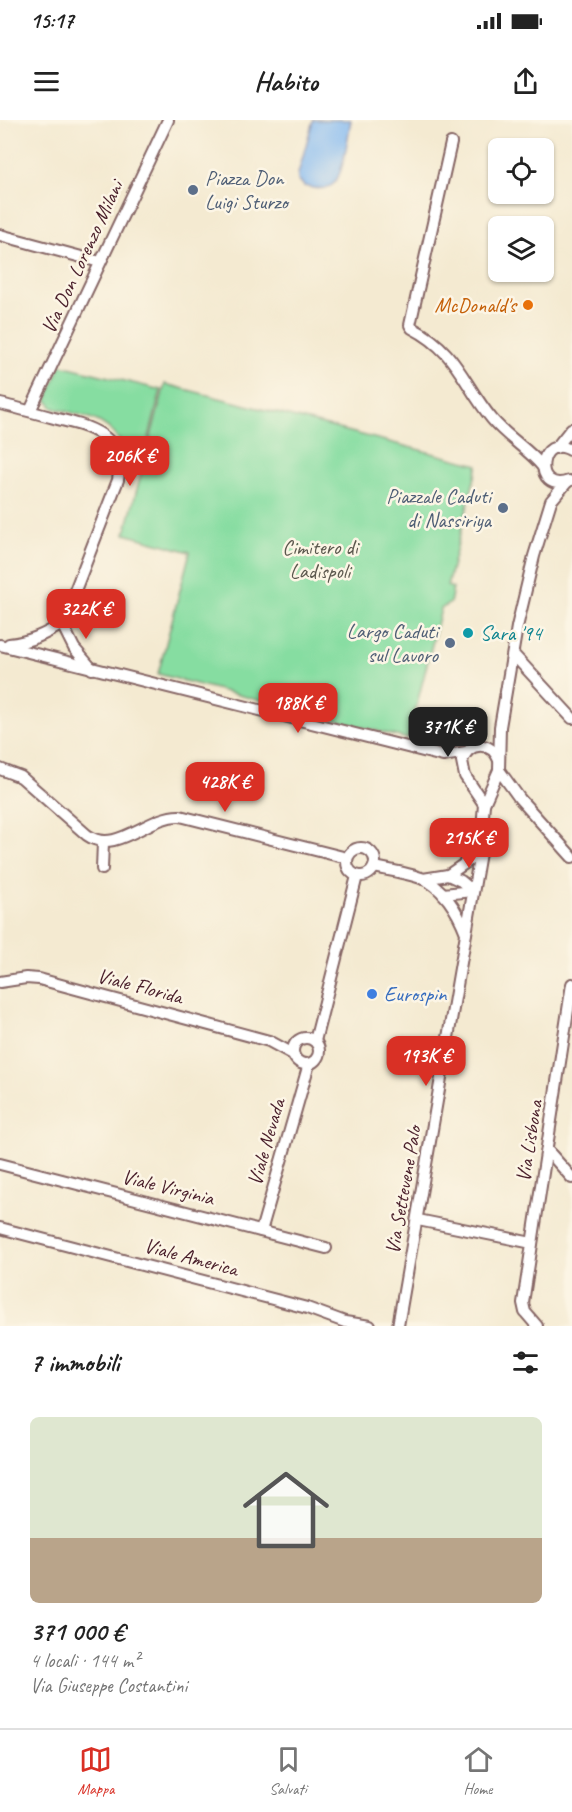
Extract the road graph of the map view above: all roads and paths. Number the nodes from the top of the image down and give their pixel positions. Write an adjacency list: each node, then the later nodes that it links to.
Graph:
1 (168, 120): 4 (street, Via Don Lorenzo Milani)
2 (451, 143): 8 (street, Via Settevene Palo)
3 (0, 235): 4 (street)
4 (100, 262): 6 (street, Via Don Lorenzo Milani)
5 (0, 404): 6 (street)
6 (30, 411): 16 (street)
7 (572, 427): 9 (street); 10 (street)
8 (510, 438): 10 (street); 12 (street, Via Settevene Palo)
9 (572, 442)
10 (552, 449): 11 (street); 12 (street)
11 (572, 451)
12 (543, 467): 13 (street, Via Settevene Palo)
13 (550, 479): 14 (street, Via Settevene Palo); 15 (street, Via Settevene Palo)
14 (569, 481): 15 (street, Via Settevene Palo)
15 (551, 501): 18 (street, Via Settevene Palo)
16 (62, 624): 17 (street); 19 (street)
17 (1, 645): 19 (street)
18 (513, 654): 20 (street); 21 (street, Via Settevene Palo)
19 (93, 669): 24 (street)
20 (572, 718)
21 (500, 727): 22 (street); 26 (street, Via Settevene Palo)
22 (480, 745): 23 (street); 26 (street)
23 (466, 752): 24 (street); 27 (street)
24 (443, 756): 27 (street)
25 (0, 769): 29 (street)
26 (497, 769): 27 (street); 28 (street, Via Settevene Palo); 31 (street)
27 (465, 775): 28 (street)
28 (484, 804): 30 (street, Via Settevene Palo)
29 (103, 842): 32 (street); 34 (street)
30 (480, 853): 35 (street); 38 (street, Via Settevene Palo)
31 (572, 857)
32 (347, 858): 33 (street); 36 (street)
33 (374, 867): 36 (street); 37 (street)
34 (102, 869)
35 (448, 875): 37 (street); 38 (street)
36 (357, 876): 44 (street)
37 (423, 879): 39 (street)
38 (473, 891): 39 (street); 40 (street, Via Settevene Palo)
39 (443, 894): 40 (street)
40 (466, 933): 51 (street, Via Settevene Palo)
41 (0, 982): 45 (street, Viale Florida)
42 (572, 984): 43 (street, Via Lisbona)
43 (568, 1027): 48 (street, Via Lisbona)
44 (306, 1040): 45 (street, Viale Florida); 46 (street); 47 (street)
45 (269, 1041): 46 (street, Viale Florida)
46 (293, 1054): 47 (street)
47 (309, 1064): 53 (street, Viale Nevada)
48 (548, 1151): 50 (street); 54 (street, Via Lisbona)
49 (0, 1164): 53 (street, Viale Virginia)
50 (572, 1178)
51 (418, 1220): 54 (street); 58 (street, Via Settevene Palo)
52 (0, 1228): 56 (street, Viale America)
53 (261, 1231): 55 (street, Viale Virginia)
54 (532, 1243): 59 (street, Via Lisbona)
55 (326, 1248)
56 (345, 1324): 57 (street, Viale America)
57 (370, 1326)
58 (398, 1326)
59 (537, 1326)

